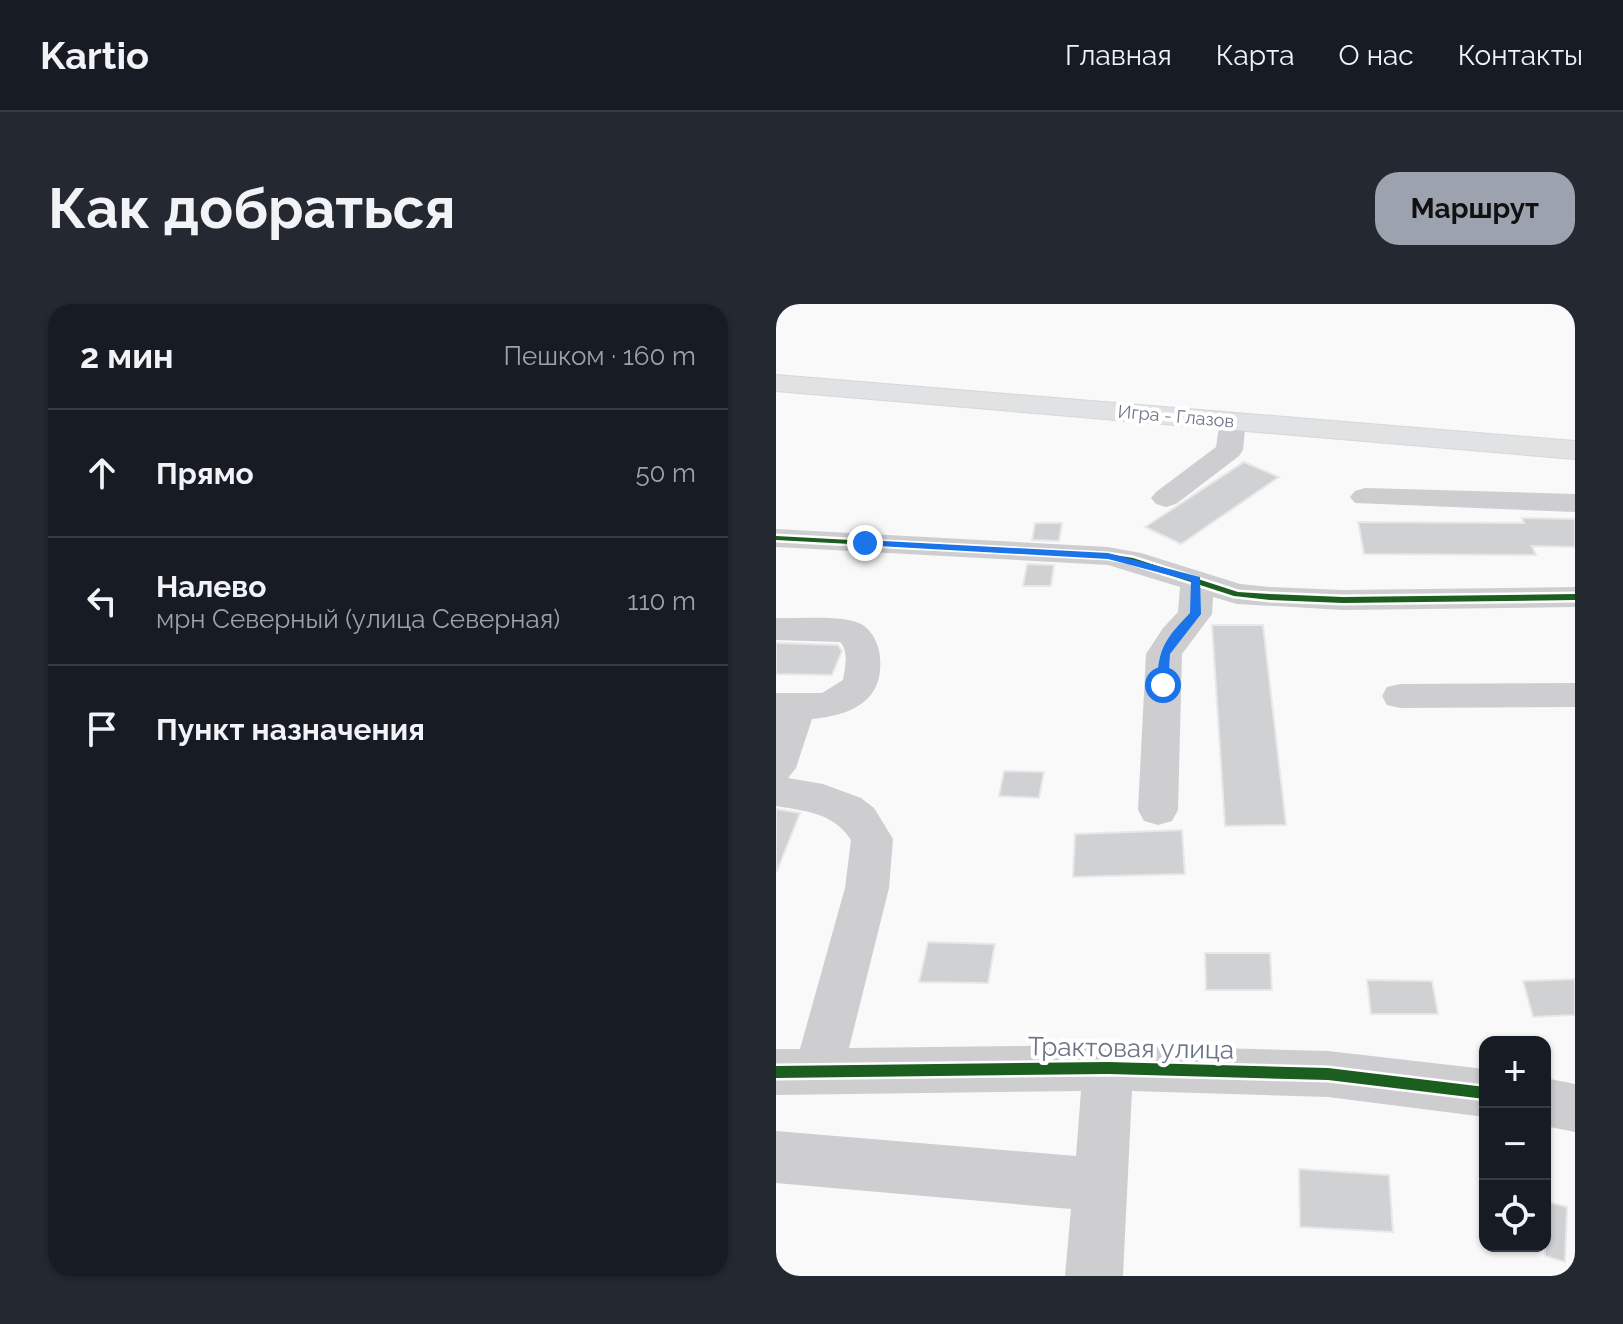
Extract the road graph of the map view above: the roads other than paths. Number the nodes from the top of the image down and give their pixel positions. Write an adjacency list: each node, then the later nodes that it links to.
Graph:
1 (776, 383): 2 (main road, Игра - Глазов)
2 (1233, 420): 3 (main road, Игра - Глазов); 5 (street)
3 (1575, 450)
4 (1365, 497): 6 (street)
5 (1166, 498)
6 (1575, 503)
7 (776, 538): 8 (street)
8 (1197, 580): 9 (street); 16 (street)
9 (1575, 597)
10 (776, 629): 13 (street)
11 (1575, 695): 12 (street)
12 (1400, 696)
13 (787, 706): 14 (street)
14 (776, 768)
15 (776, 791): 18 (street)
16 (1158, 810)
17 (1108, 1068): 18 (street, Трактовая улица); 19 (street, Трактовая улица); 23 (street)
18 (787, 1073)
19 (1479, 1092)
20 (1551, 1103): 21 (street)
21 (1575, 1108)
22 (776, 1157): 23 (street)
23 (1099, 1185): 24 (street)
24 (1094, 1276)

